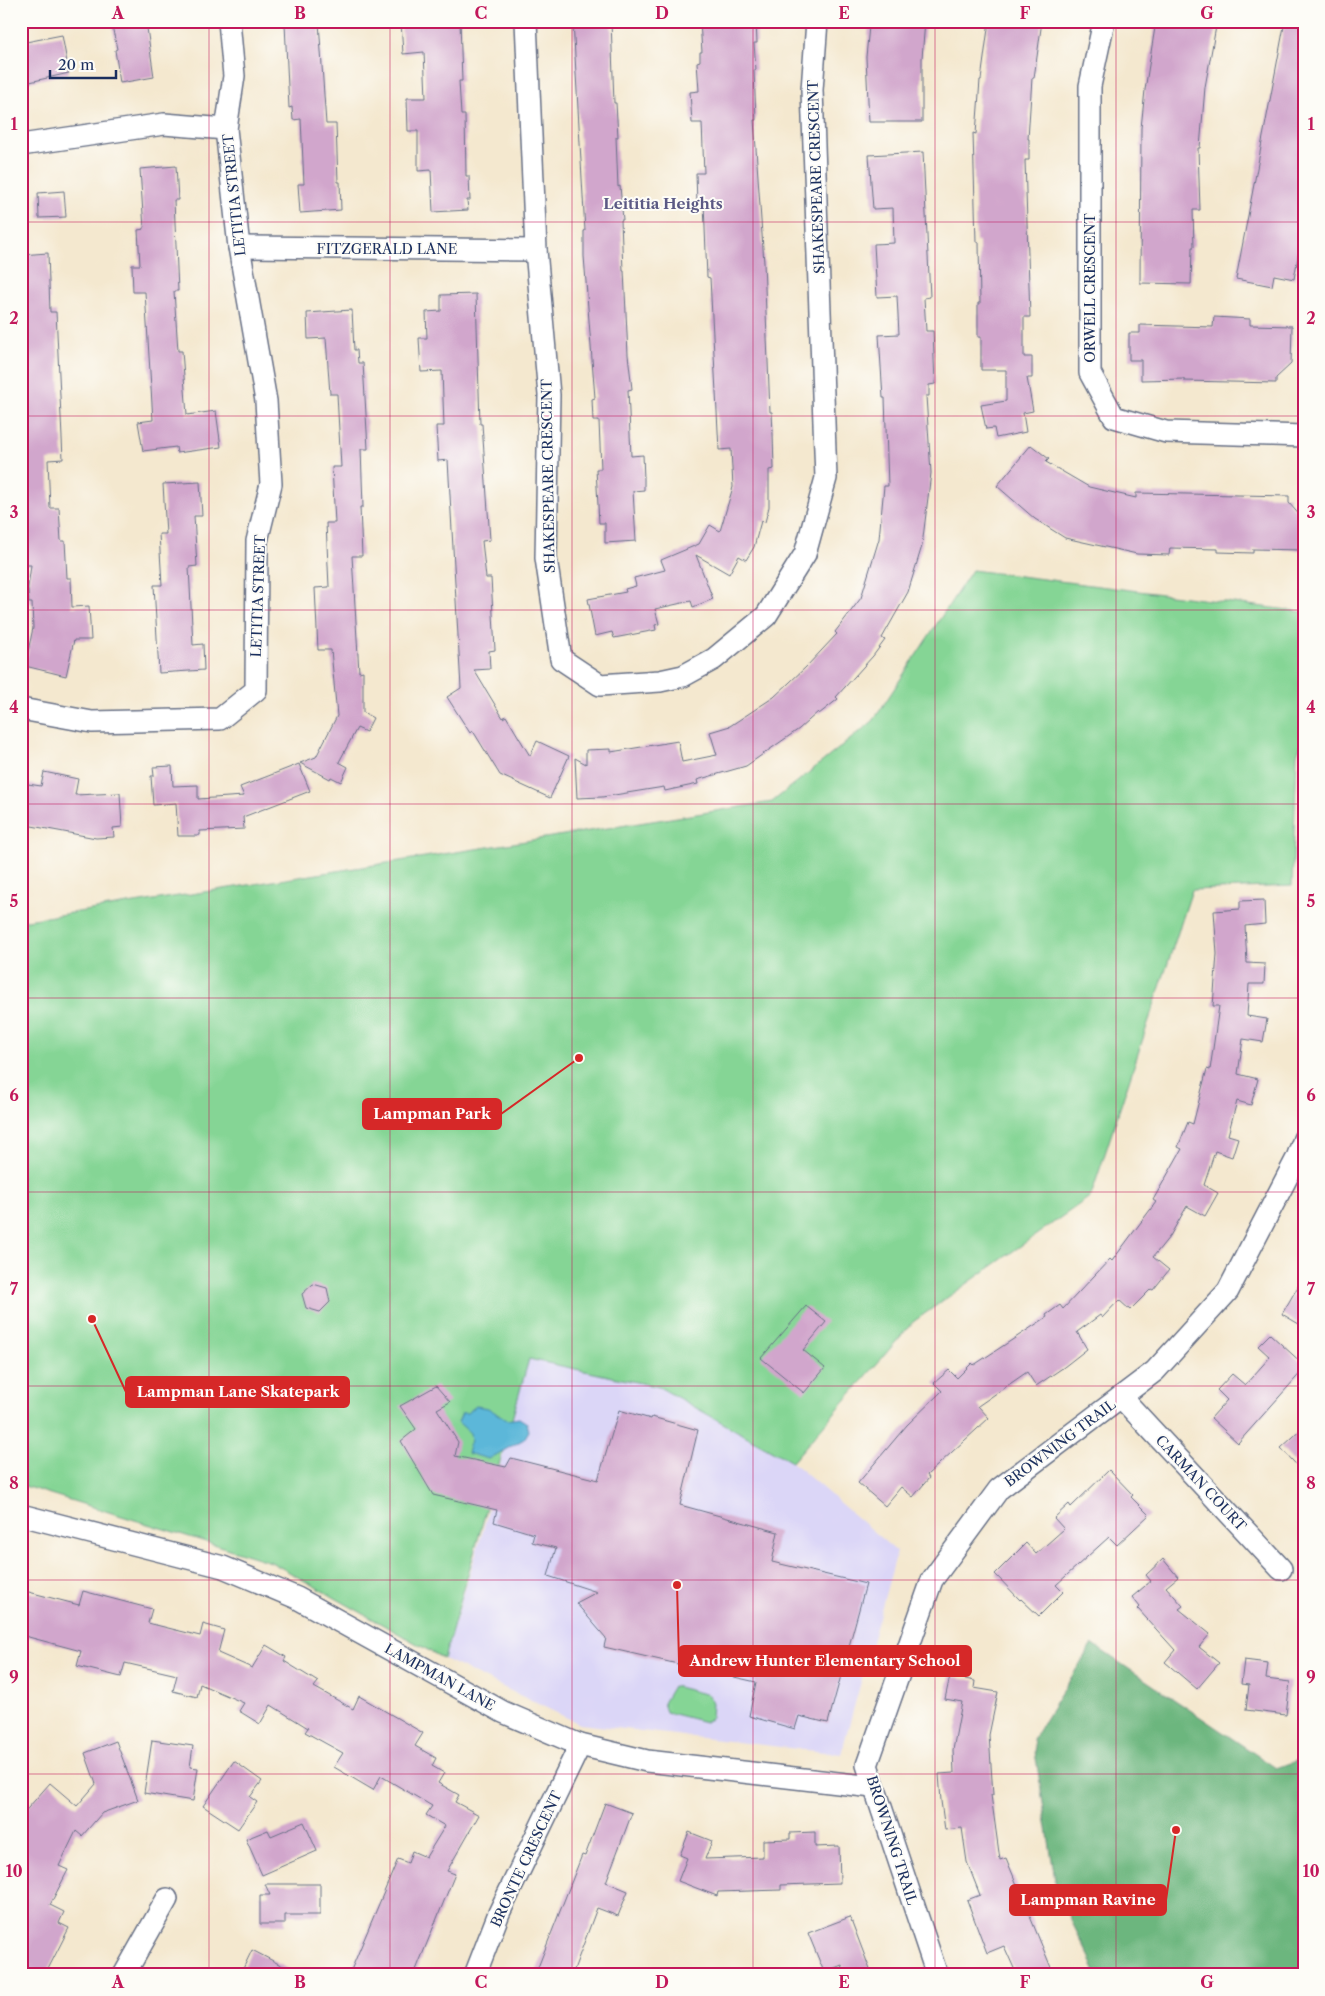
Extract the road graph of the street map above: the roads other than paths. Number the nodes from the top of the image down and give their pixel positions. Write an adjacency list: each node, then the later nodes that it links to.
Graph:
1 (229, 21): 5 (street, LETITIA STREET)
2 (526, 21): 8 (street, SHAKESPEARE CRESCENT)
3 (817, 21): 8 (street, SHAKESPEARE CRESCENT)
4 (1104, 21): 9 (street, ORWELL CRESCENT)
5 (226, 129): 6 (street); 7 (street, LETITIA STREET)
6 (21, 145)
7 (239, 247): 8 (street, FITZGERALD LANE); 10 (street, LETITIA STREET)
8 (536, 250)
9 (1304, 436)
10 (21, 709)
11 (1301, 1152): 12 (street, BROWNING TRAIL)
12 (1121, 1397): 14 (street, CARMAN COURT); 16 (street, BROWNING TRAIL)
13 (21, 1515): 15 (street, LAMPMAN LANE)
14 (1281, 1569)
15 (580, 1745): 16 (street, LAMPMAN LANE); 19 (street, BRONTE CRESCENT)
16 (873, 1787): 20 (street, BROWNING TRAIL)
17 (166, 1899): 18 (street)
18 (124, 1975)
19 (475, 1975)
20 (937, 1975)

